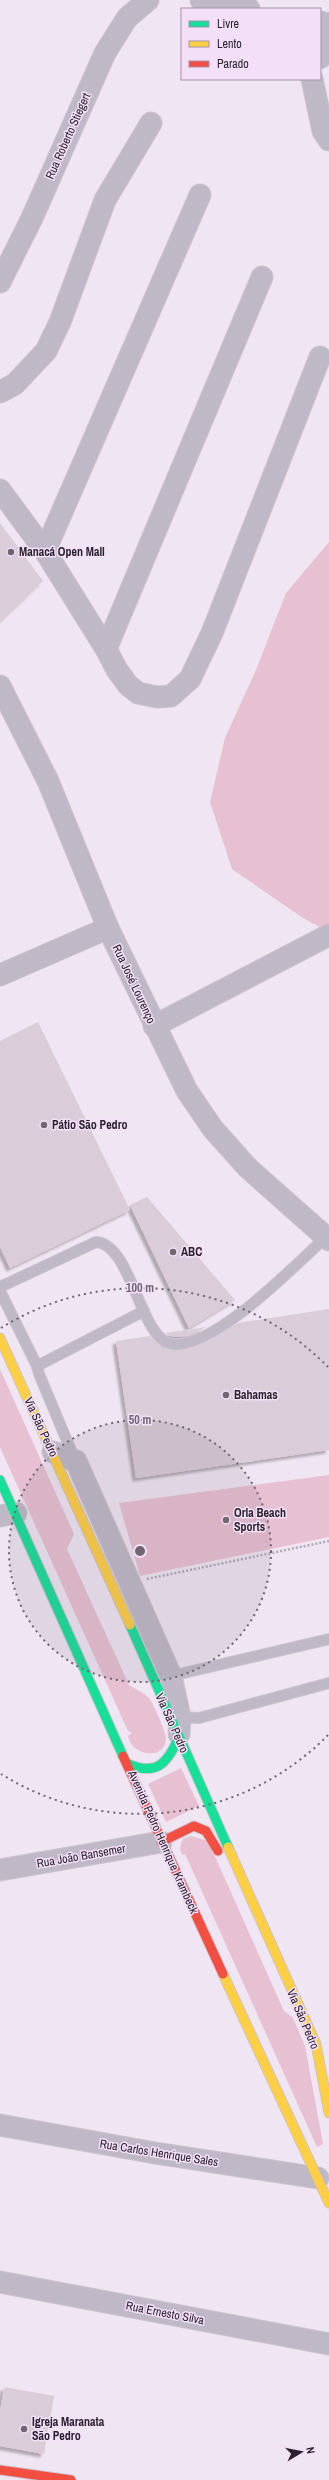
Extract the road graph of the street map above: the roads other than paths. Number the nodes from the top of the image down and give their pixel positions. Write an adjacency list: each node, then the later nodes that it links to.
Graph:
1 (148, 0): 10 (street, Rua Roberto Stiegert)
2 (201, 0): 3 (street)
3 (244, 8)
4 (329, 39): 5 (street)
5 (321, 56)
6 (312, 80): 8 (street)
7 (151, 123): 13 (street)
8 (329, 140)
9 (200, 195): 15 (street)
10 (3, 271)
11 (262, 277): 16 (street)
12 (320, 357): 16 (street)
13 (0, 392)
14 (0, 490): 15 (street)
15 (45, 551): 16 (street)
16 (106, 649)
17 (0, 686): 18 (street, Rua José Lourenço)
18 (108, 928): 20 (street); 21 (street, Rua José Lourenço)
19 (329, 935): 21 (street)
20 (0, 975)
21 (154, 1026): 22 (street, Rua José Lourenço)
22 (328, 1238): 25 (lane)
23 (0, 1288): 25 (lane)
24 (0, 1291): 27 (lane)
25 (144, 1311): 27 (lane)
26 (0, 1338): 28 (main road, Via São Pedro)
27 (37, 1366): 29 (lane)
28 (53, 1452): 29 (street); 36 (main road, Via São Pedro)
29 (76, 1462): 33 (street)
30 (0, 1480): 31 (main road, Avenida Pedro Henrique Krambeck)
31 (8, 1514): 37 (main road, Avenida Pedro Henrique Krambeck)
32 (329, 1639): 33 (lane)
33 (171, 1676): 35 (street)
34 (329, 1684): 35 (lane)
35 (180, 1717): 36 (street)
36 (178, 1739): 37 (main road); 42 (main road, Via São Pedro)
37 (128, 1764): 38 (main road, Avenida Pedro Henrique Krambeck)
38 (161, 1842): 39 (main road); 40 (street, Rua João Bansemer); 45 (main road, Avenida Pedro Henrique Krambeck)
39 (220, 1856)
40 (0, 1870)
41 (247, 1914): 42 (main road)
42 (300, 2011): 43 (main road, Via São Pedro)
43 (329, 2113)
44 (0, 2126): 45 (street, Rua Carlos Henrique Sales)
45 (318, 2178): 46 (main road, Avenida Pedro Henrique Krambeck)
46 (329, 2203)
47 (1, 2278): 48 (street, Rua Ernesto Silva)
48 (329, 2344)
49 (0, 2470): 50 (main road)
50 (71, 2480)

